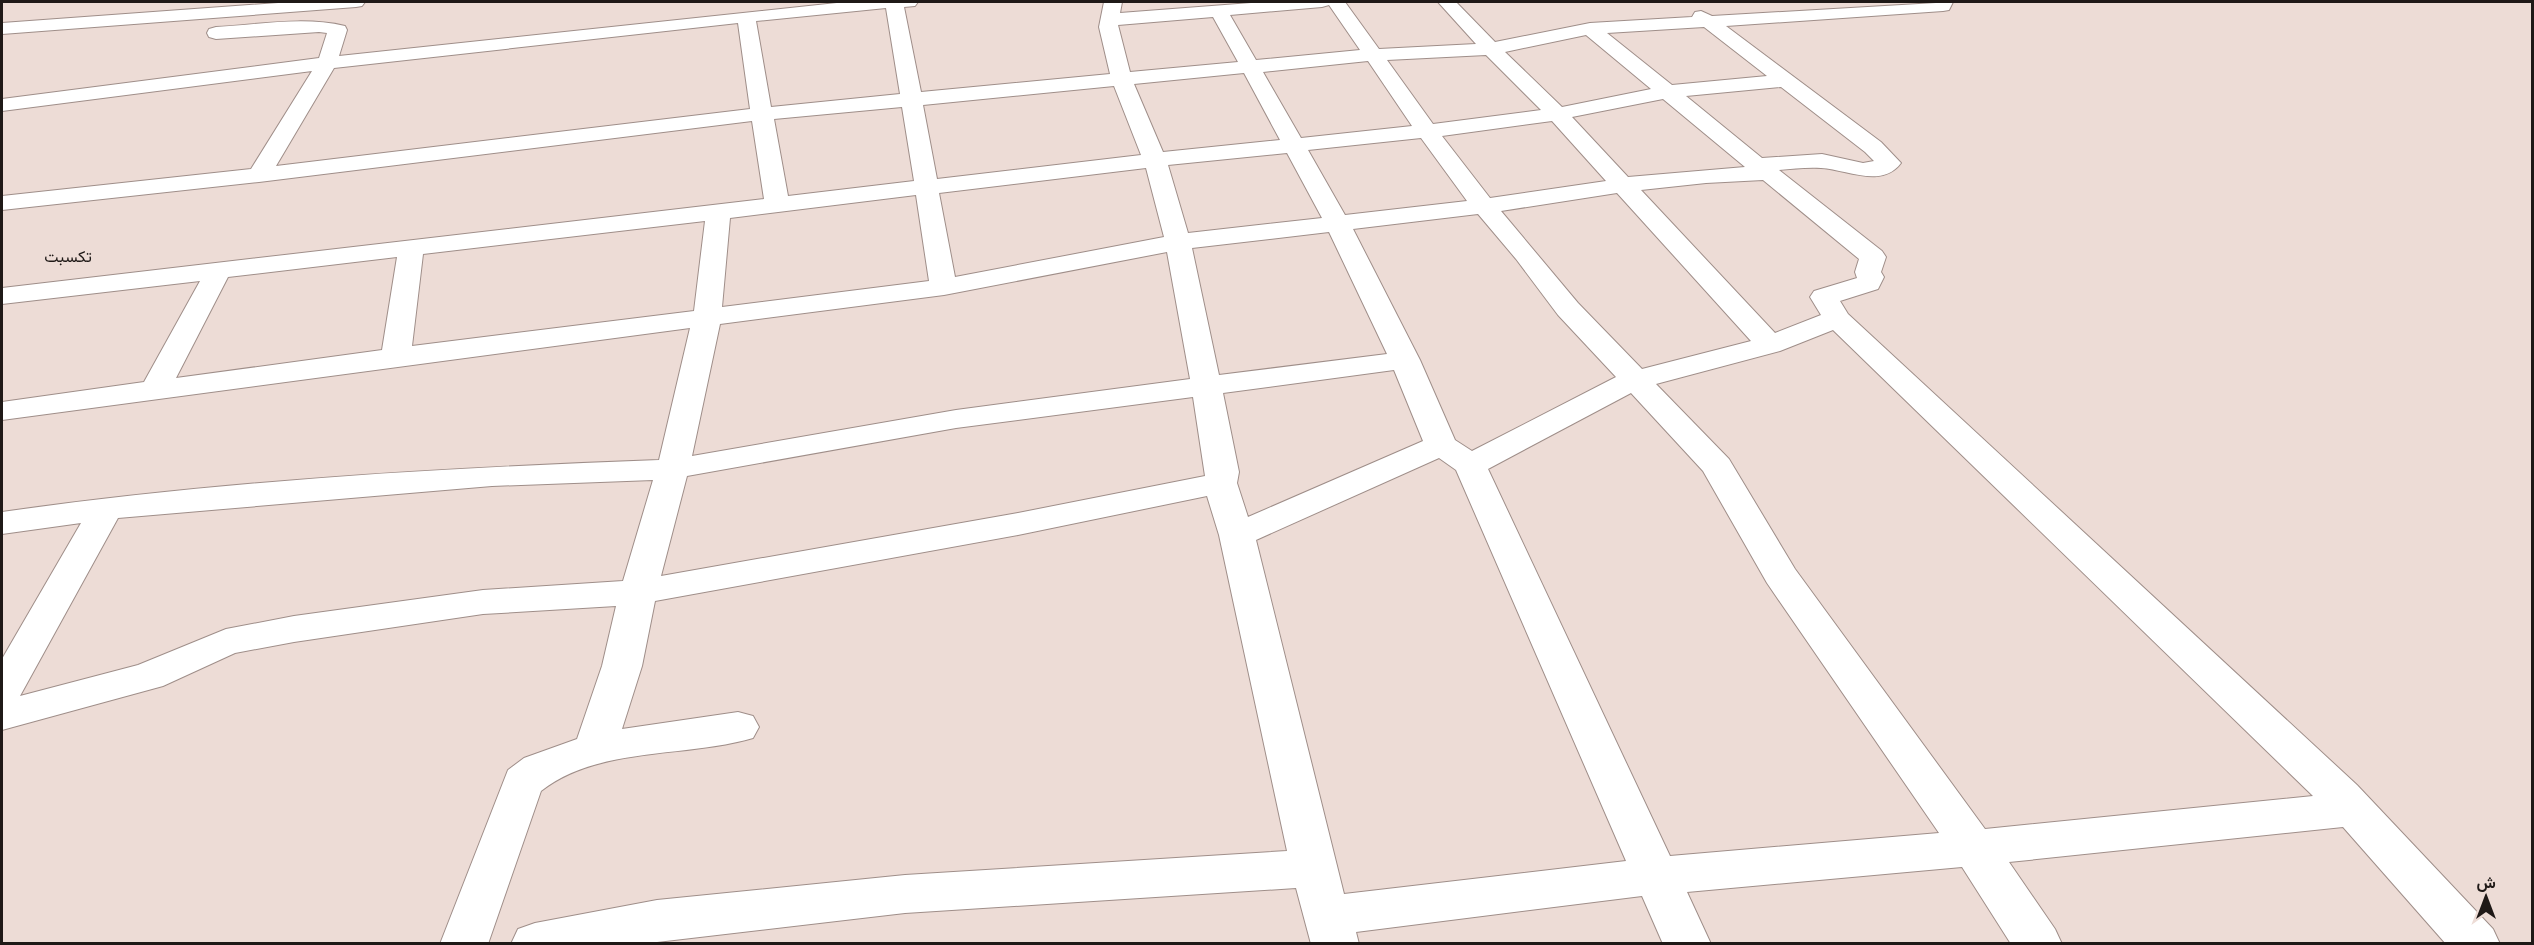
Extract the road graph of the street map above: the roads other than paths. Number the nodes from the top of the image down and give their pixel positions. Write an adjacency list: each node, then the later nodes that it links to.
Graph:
1 (87, 2): 16 (street)
2 (356, 2): 10 (street)
3 (901, 2): 14 (street); 29 (street)
4 (1322, 2): 12 (street)
5 (1336, 2): 23 (street)
6 (1447, 2): 22 (street)
7 (1681, 2): 15 (street)
8 (1818, 2): 13 (street)
9 (1944, 2): 13 (street)
10 (242, 6): 16 (street); 19 (street)
11 (1110, 11): 12 (street); 26 (street)
12 (1219, 11): 25 (street)
13 (1837, 13): 15 (street)
14 (746, 16): 24 (street); 31 (street)
15 (1709, 21): 18 (street); 27 (street)
16 (60, 25): 17 (street); 21 (street)
17 (2, 29)
18 (1590, 29): 22 (street); 28 (street)
19 (216, 33): 20 (street); 24 (street)
20 (193, 35)
21 (34, 46)
22 (1491, 49): 23 (street); 32 (street)
23 (1372, 55): 25 (street); 33 (street)
24 (327, 63): 30 (street); 37 (street)
25 (1253, 68): 26 (street); 34 (street)
26 (1122, 80): 29 (street); 35 (street)
27 (1785, 80): 28 (street); 36 (street)
28 (1668, 92): 32 (street); 36 (street)
29 (914, 100): 31 (street); 39 (street)
30 (2, 105)
31 (761, 114): 37 (street); 41 (street)
32 (1557, 114): 33 (street); 38 (street)
33 (1427, 131): 34 (street); 42 (street)
34 (1293, 145): 35 (street); 44 (street)
35 (1155, 160): 39 (street); 45 (street)
36 (1762, 169): 38 (street); 51 (street)
37 (259, 175): 40 (street)
38 (1624, 185): 42 (street); 52 (street)
39 (925, 188): 41 (street); 48 (street)
40 (2, 203)
41 (777, 205): 43 (street)
42 (1484, 206): 44 (street); 55 (street)
43 (718, 212): 46 (street); 50 (street)
44 (1338, 224): 45 (street); 54 (street)
45 (1178, 242): 48 (street); 56 (street)
46 (411, 249): 47 (street); 53 (street)
47 (219, 270): 49 (street); 57 (street)
48 (944, 288): 50 (street)
49 (2, 296)
50 (707, 317): 53 (street); 60 (street)
51 (1837, 320): 52 (street); 70 (street)
52 (1770, 345): 55 (street)
53 (396, 357): 57 (street)
54 (1405, 360): 56 (street); 59 (street)
55 (1634, 380): 59 (street); 71 (street)
56 (1205, 386): 60 (street); 61 (street)
57 (154, 391): 58 (street)
58 (2, 411)
59 (1455, 455): 64 (street); 73 (street)
60 (673, 469): 62 (street); 65 (street)
61 (1220, 483): 64 (street); 65 (street)
62 (105, 509): 63 (street); 66 (street)
63 (2, 523)
64 (1237, 535): 72 (street)
65 (638, 592): 67 (street); 69 (street)
66 (2, 692)
67 (2, 715)
68 (738, 727): 69 (street)
69 (596, 749): 75 (street)
70 (2354, 809): 71 (street); 79 (street)
71 (1974, 848): 73 (street); 78 (street)
72 (1314, 868): 74 (street); 76 (street)
73 (1655, 876): 74 (street); 77 (street)
74 (1331, 930)
75 (464, 944)
76 (535, 944)
77 (1687, 944)
78 (2038, 944)
79 (2476, 944)

